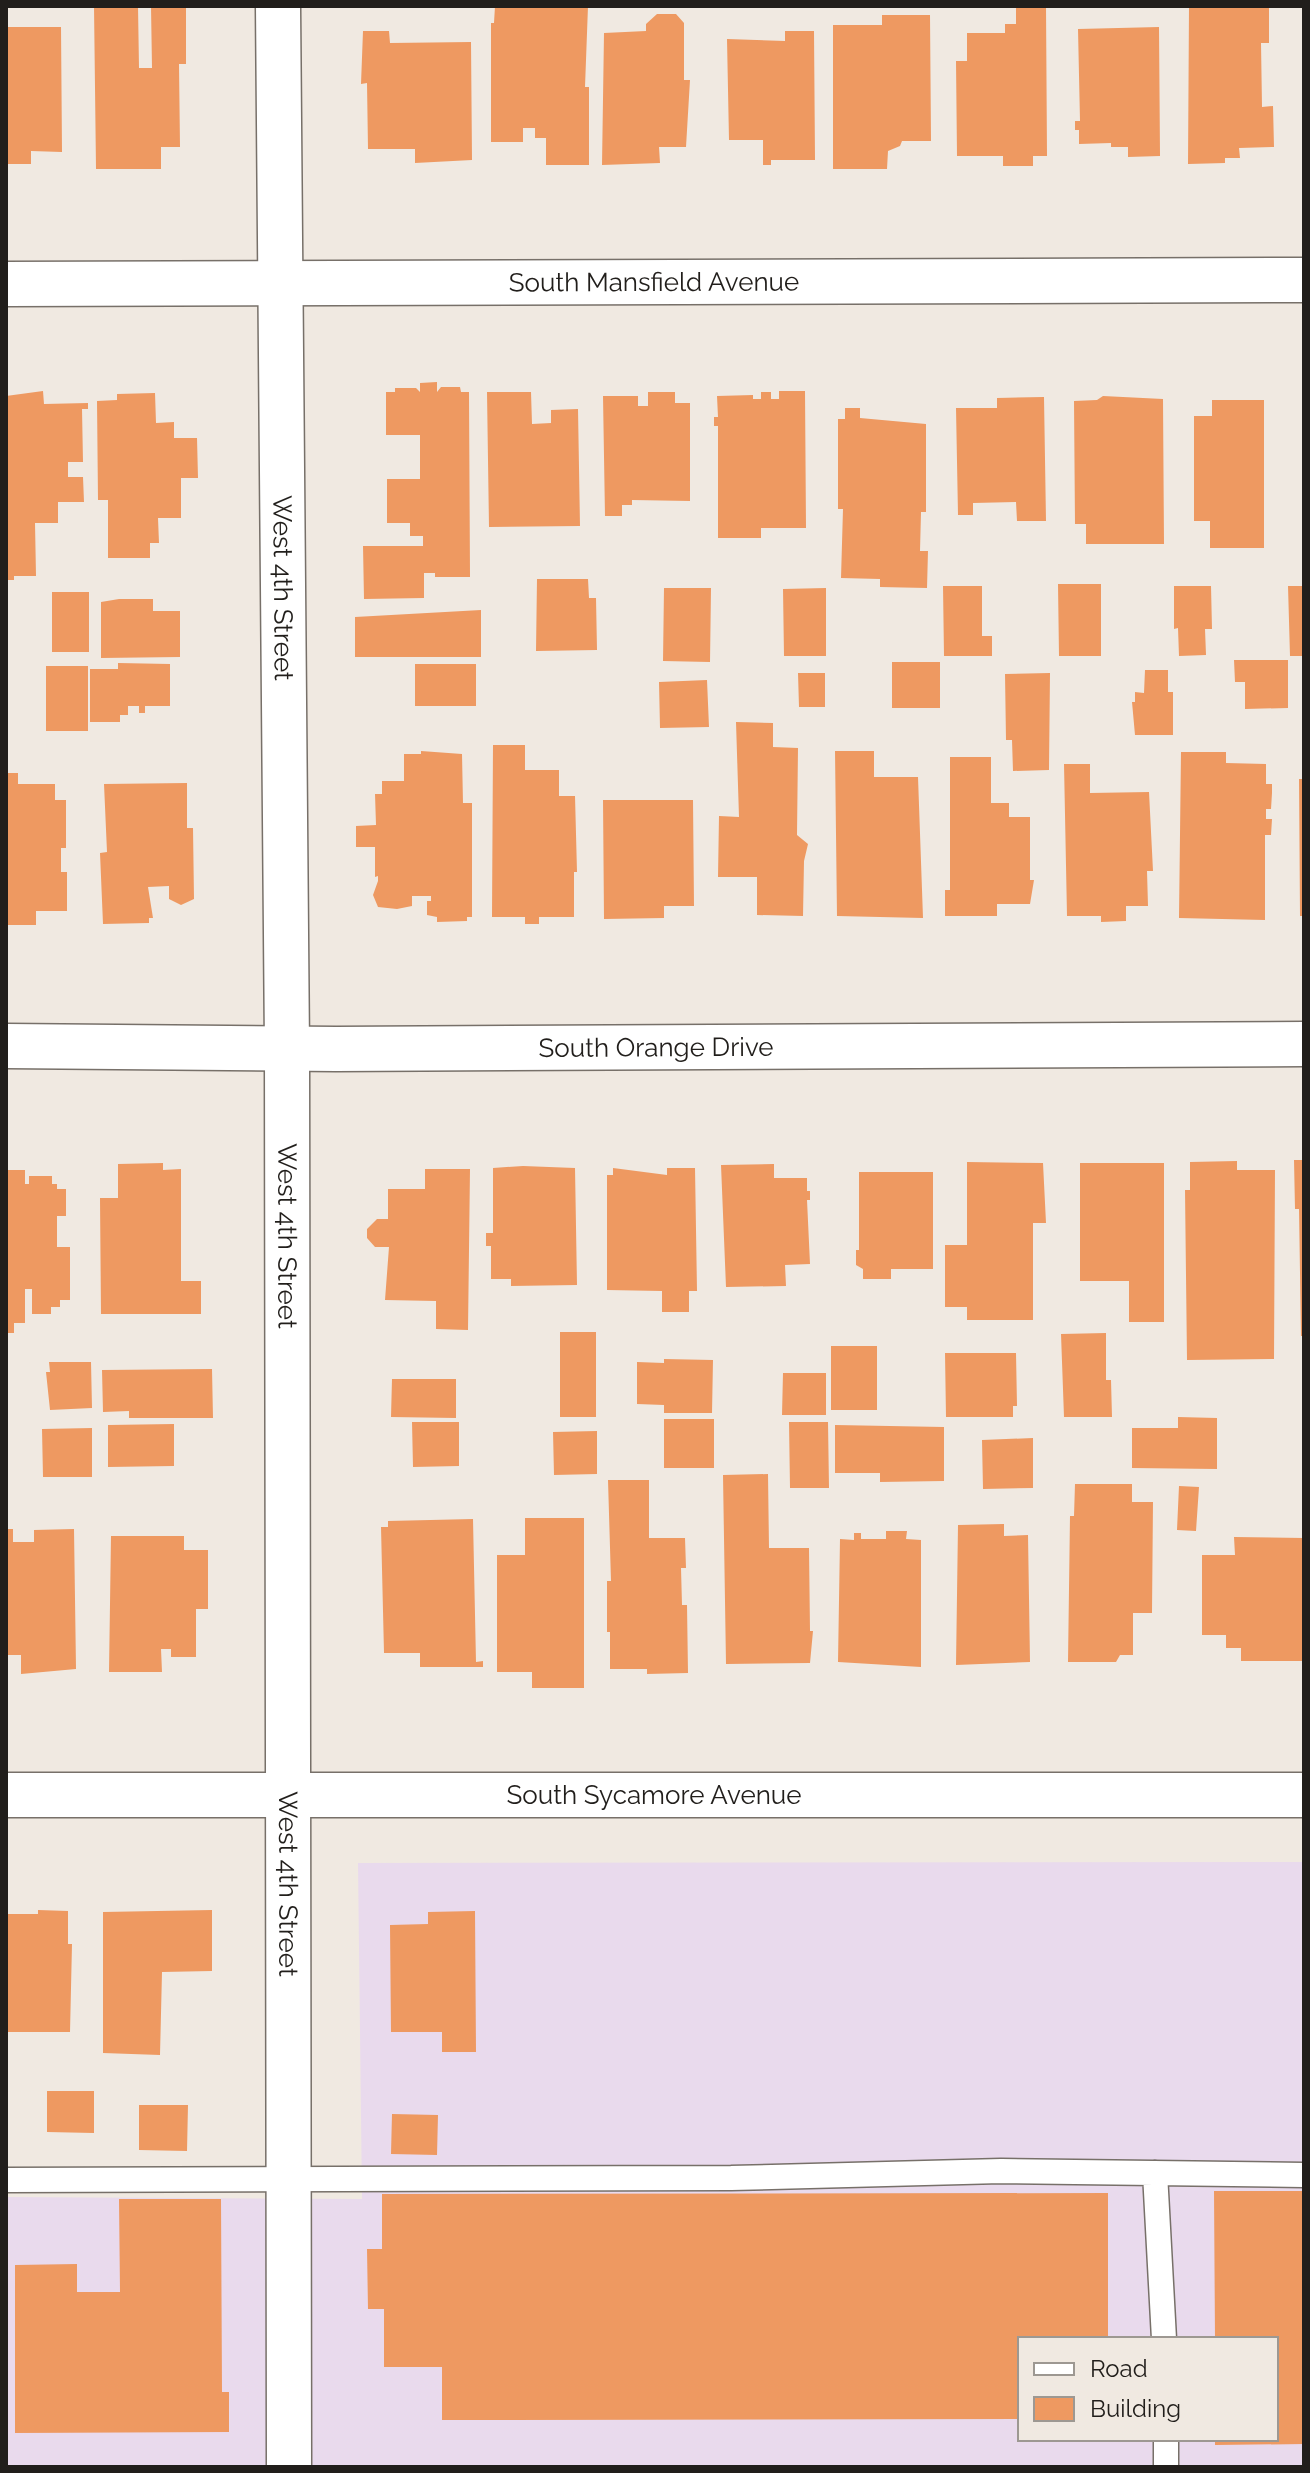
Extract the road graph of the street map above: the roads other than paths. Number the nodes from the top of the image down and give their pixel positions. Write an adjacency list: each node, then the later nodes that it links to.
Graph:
1 (278, 6): 4 (street, West 4th Street)
2 (1304, 280): 4 (street, South Mansfield Avenue)
3 (6, 284): 4 (street, South Mansfield Avenue)
4 (280, 285): 7 (street, West 4th Street)
5 (1304, 1044): 7 (street, South Orange Drive)
6 (6, 1046): 7 (street, South Orange Drive)
7 (287, 1049): 10 (street, West 4th Street)
8 (6, 1795): 10 (street, South Sycamore Avenue)
9 (1304, 1795): 10 (street, South Sycamore Avenue)
10 (290, 1797): 14 (street, West 4th Street)
11 (1155, 2173): 12 (lane); 14 (lane); 15 (lane)
12 (1304, 2175)
13 (6, 2180): 14 (lane)
14 (290, 2180): 17 (street, West 4th Street)
15 (1164, 2337)
16 (1166, 2441): 18 (lane)
17 (289, 2467)
18 (1166, 2467)

